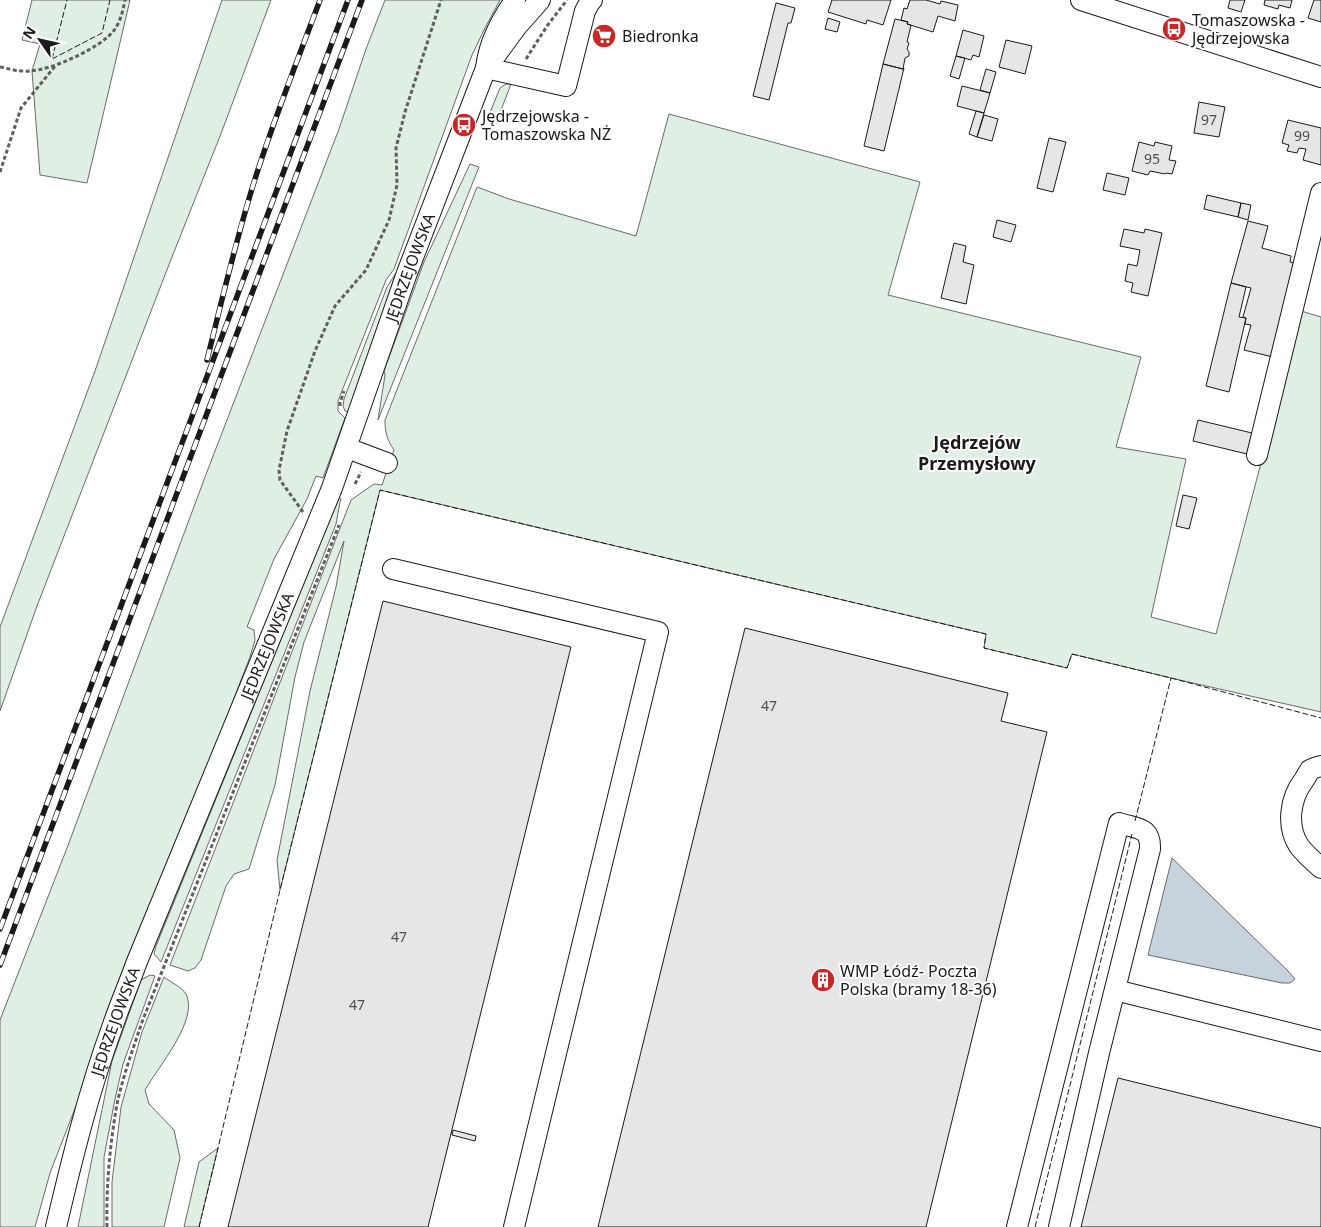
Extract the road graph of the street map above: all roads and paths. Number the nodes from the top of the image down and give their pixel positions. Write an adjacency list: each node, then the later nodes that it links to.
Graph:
1 (125, 0): 8 (path)
2 (441, 0): 18 (path)
3 (515, 0): 10 (street, JĘDRZEJOWSKA)
4 (540, 0): 10 (street, JĘDRZEJOWSKA)
5 (567, 0): 11 (path)
6 (592, 0): 11 (street)
7 (1081, 0): 12 (street)
8 (56, 64): 9 (path); 13 (path)
9 (0, 67)
10 (486, 68): 11 (street); 15 (street, JĘDRZEJOWSKA)
11 (517, 75)
12 (1321, 77)
13 (0, 172)
14 (1321, 193): 16 (street)
15 (347, 448): 17 (street); 25 (street, JĘDRZEJOWSKA)
16 (1257, 455)
17 (387, 462)
18 (304, 513)
19 (340, 523): 26 (path)
20 (393, 569): 27 (street)
21 (1321, 766): 22 (street)
22 (1321, 868)
23 (1115, 990): 24 (street); 28 (street); 29 (street)
24 (1321, 1041)
25 (56, 1227)
26 (107, 1227)
27 (514, 1227)
28 (1017, 1227)
29 (1059, 1227)

